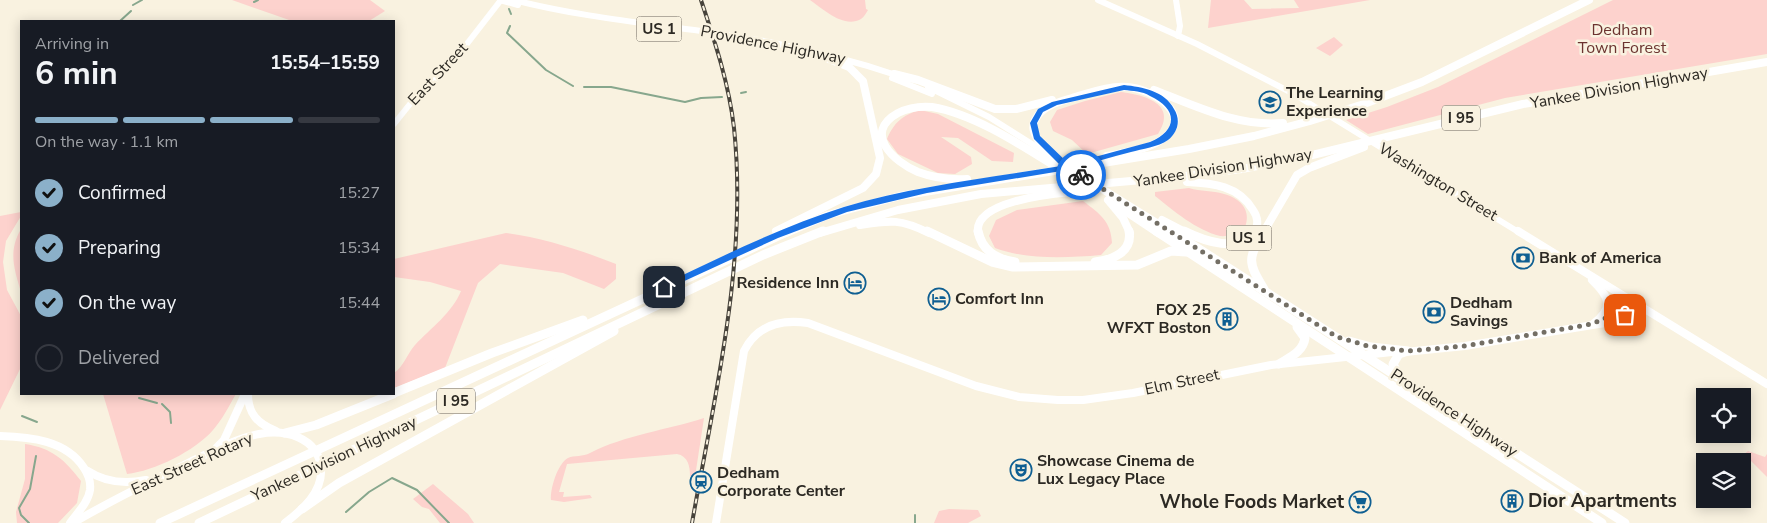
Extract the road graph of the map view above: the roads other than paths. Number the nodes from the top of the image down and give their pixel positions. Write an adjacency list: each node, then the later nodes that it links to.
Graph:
1 (500, 0): 7 (main road, Providence Highway / US 1); 11 (main road, East Street)
2 (514, 0): 9 (main road, Providence Highway / US 1)
3 (1098, 0): 6 (main road, Washington Street)
4 (1176, 0): 6 (main road)
5 (1589, 0): 10 (highway, Yankee Division Highway / I 95)
6 (1175, 34): 23 (main road, Washington Street)
7 (819, 55): 13 (main road, Providence Highway); 21 (highway, US 1)
8 (1767, 62): 12 (highway, Yankee Division Highway / I 95)
9 (894, 74): 10 (highway); 14 (main road, Providence Highway / US 1)
10 (1310, 121): 14 (highway, Yankee Division Highway / I 95)
11 (395, 123)
12 (1379, 139): 16 (highway, Yankee Division Highway / I 95); 24 (highway)
13 (1040, 156): 15 (highway); 18 (highway, Providence Highway)
14 (1058, 162): 14 (highway); 15 (highway, Yankee Division Highway / I 95); 19 (highway, Providence Highway / US 1)
15 (1004, 178): 21 (highway, Yankee Division Highway / I 95)
16 (1157, 180): 17 (highway, Yankee Division Highway / I 95); 19 (highway, US 1)
17 (1109, 184): 18 (highway); 20 (highway, Yankee Division Highway / I 95)
18 (1108, 200): 22 (highway, Providence Highway)
19 (1120, 200): 24 (highway, Providence Highway)
20 (822, 232): 22 (highway); 28 (highway, Yankee Division Highway / I 95)
21 (758, 244): 27 (highway, Yankee Division Highway / I 95)
22 (1192, 254): 29 (highway, Providence Highway)
23 (1580, 269): 25 (main road, Washington Street); 30 (main road)
24 (1265, 291): 31 (highway, Providence Highway)
25 (1627, 298): 26 (main road, Washington Street); 30 (main road, Elm Street)
26 (1636, 304): 30 (main road, Elm Street); 37 (main road, Washington Street)
27 (614, 311): 38 (highway); 50 (highway, Yankee Division Highway / I 95)
28 (641, 314): 47 (highway); 51 (highway, Yankee Division Highway / I 95)
29 (1284, 315): 34 (highway, Providence Highway); 35 (highway)
30 (1592, 324): 32 (main road, Elm Street)
31 (1337, 337): 32 (highway); 33 (highway, Providence Highway)
32 (1408, 351): 33 (main road, Elm Street); 36 (highway)
33 (1364, 354): 34 (main road, Elm Street); 36 (highway, Providence Highway)
34 (1347, 356): 35 (main road, Elm Street); 54 (highway, Providence Highway)
35 (1279, 364): 53 (main road, Elm Street)
36 (1404, 380): 55 (highway, Providence Highway)
37 (1767, 384)
38 (395, 393)
39 (246, 395): 42 (main road)
40 (246, 395): 44 (main road)
41 (391, 395): 42 (highway)
42 (283, 433): 44 (main road, East Street Rotary); 47 (main road, East Street Rotary)
43 (0, 436): 45 (main road)
44 (203, 456): 46 (main road, East Street Rotary)
45 (85, 469): 46 (main road); 48 (main road)
46 (158, 477): 49 (main road, East Street Rotary)
47 (302, 509): 52 (main road, East Street Rotary)
48 (69, 523)
49 (73, 523)
50 (160, 523)
51 (199, 523)
52 (285, 523)
53 (716, 523)
54 (1602, 523)
55 (1625, 523)

